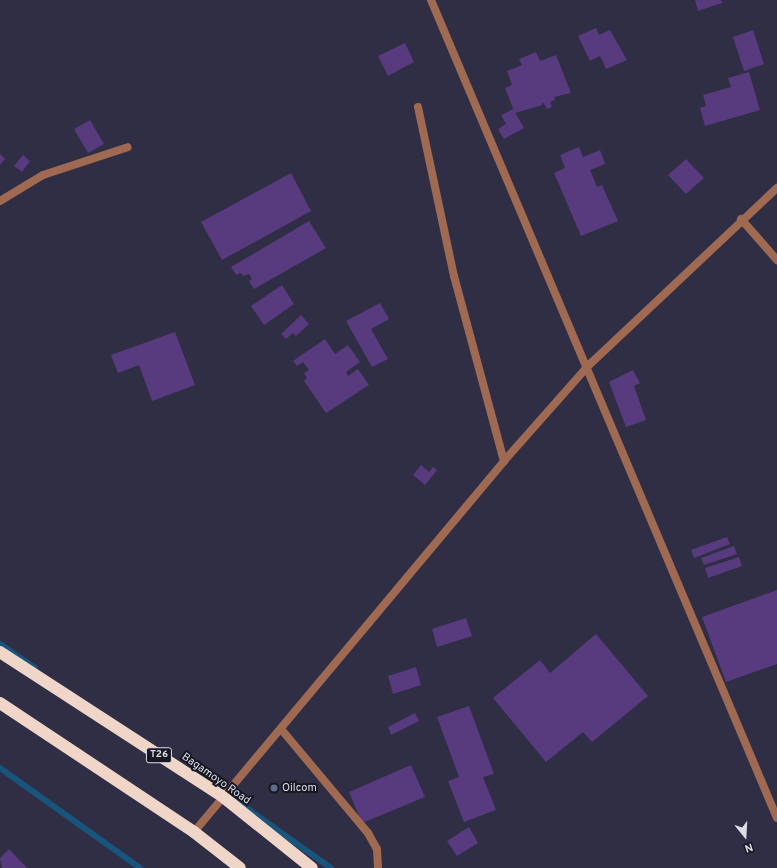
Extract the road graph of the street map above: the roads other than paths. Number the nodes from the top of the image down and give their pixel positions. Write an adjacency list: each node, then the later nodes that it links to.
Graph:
1 (431, 0): 8 (street)
2 (418, 107): 9 (street)
3 (128, 147): 5 (street)
4 (777, 188): 6 (street)
5 (0, 201)
6 (741, 220): 7 (street); 8 (street)
7 (777, 260)
8 (588, 366): 9 (street); 14 (street)
9 (504, 461): 12 (street)
10 (0, 652): 13 (highway, Bagamoyo Road / T26)
11 (0, 703): 15 (highway)
12 (281, 729): 13 (street); 18 (street)
13 (222, 796): 15 (street); 17 (highway, Bagamoyo Road / T26)
14 (777, 818)
15 (194, 832): 16 (highway)
16 (240, 868)
17 (312, 868)
18 (378, 868)

